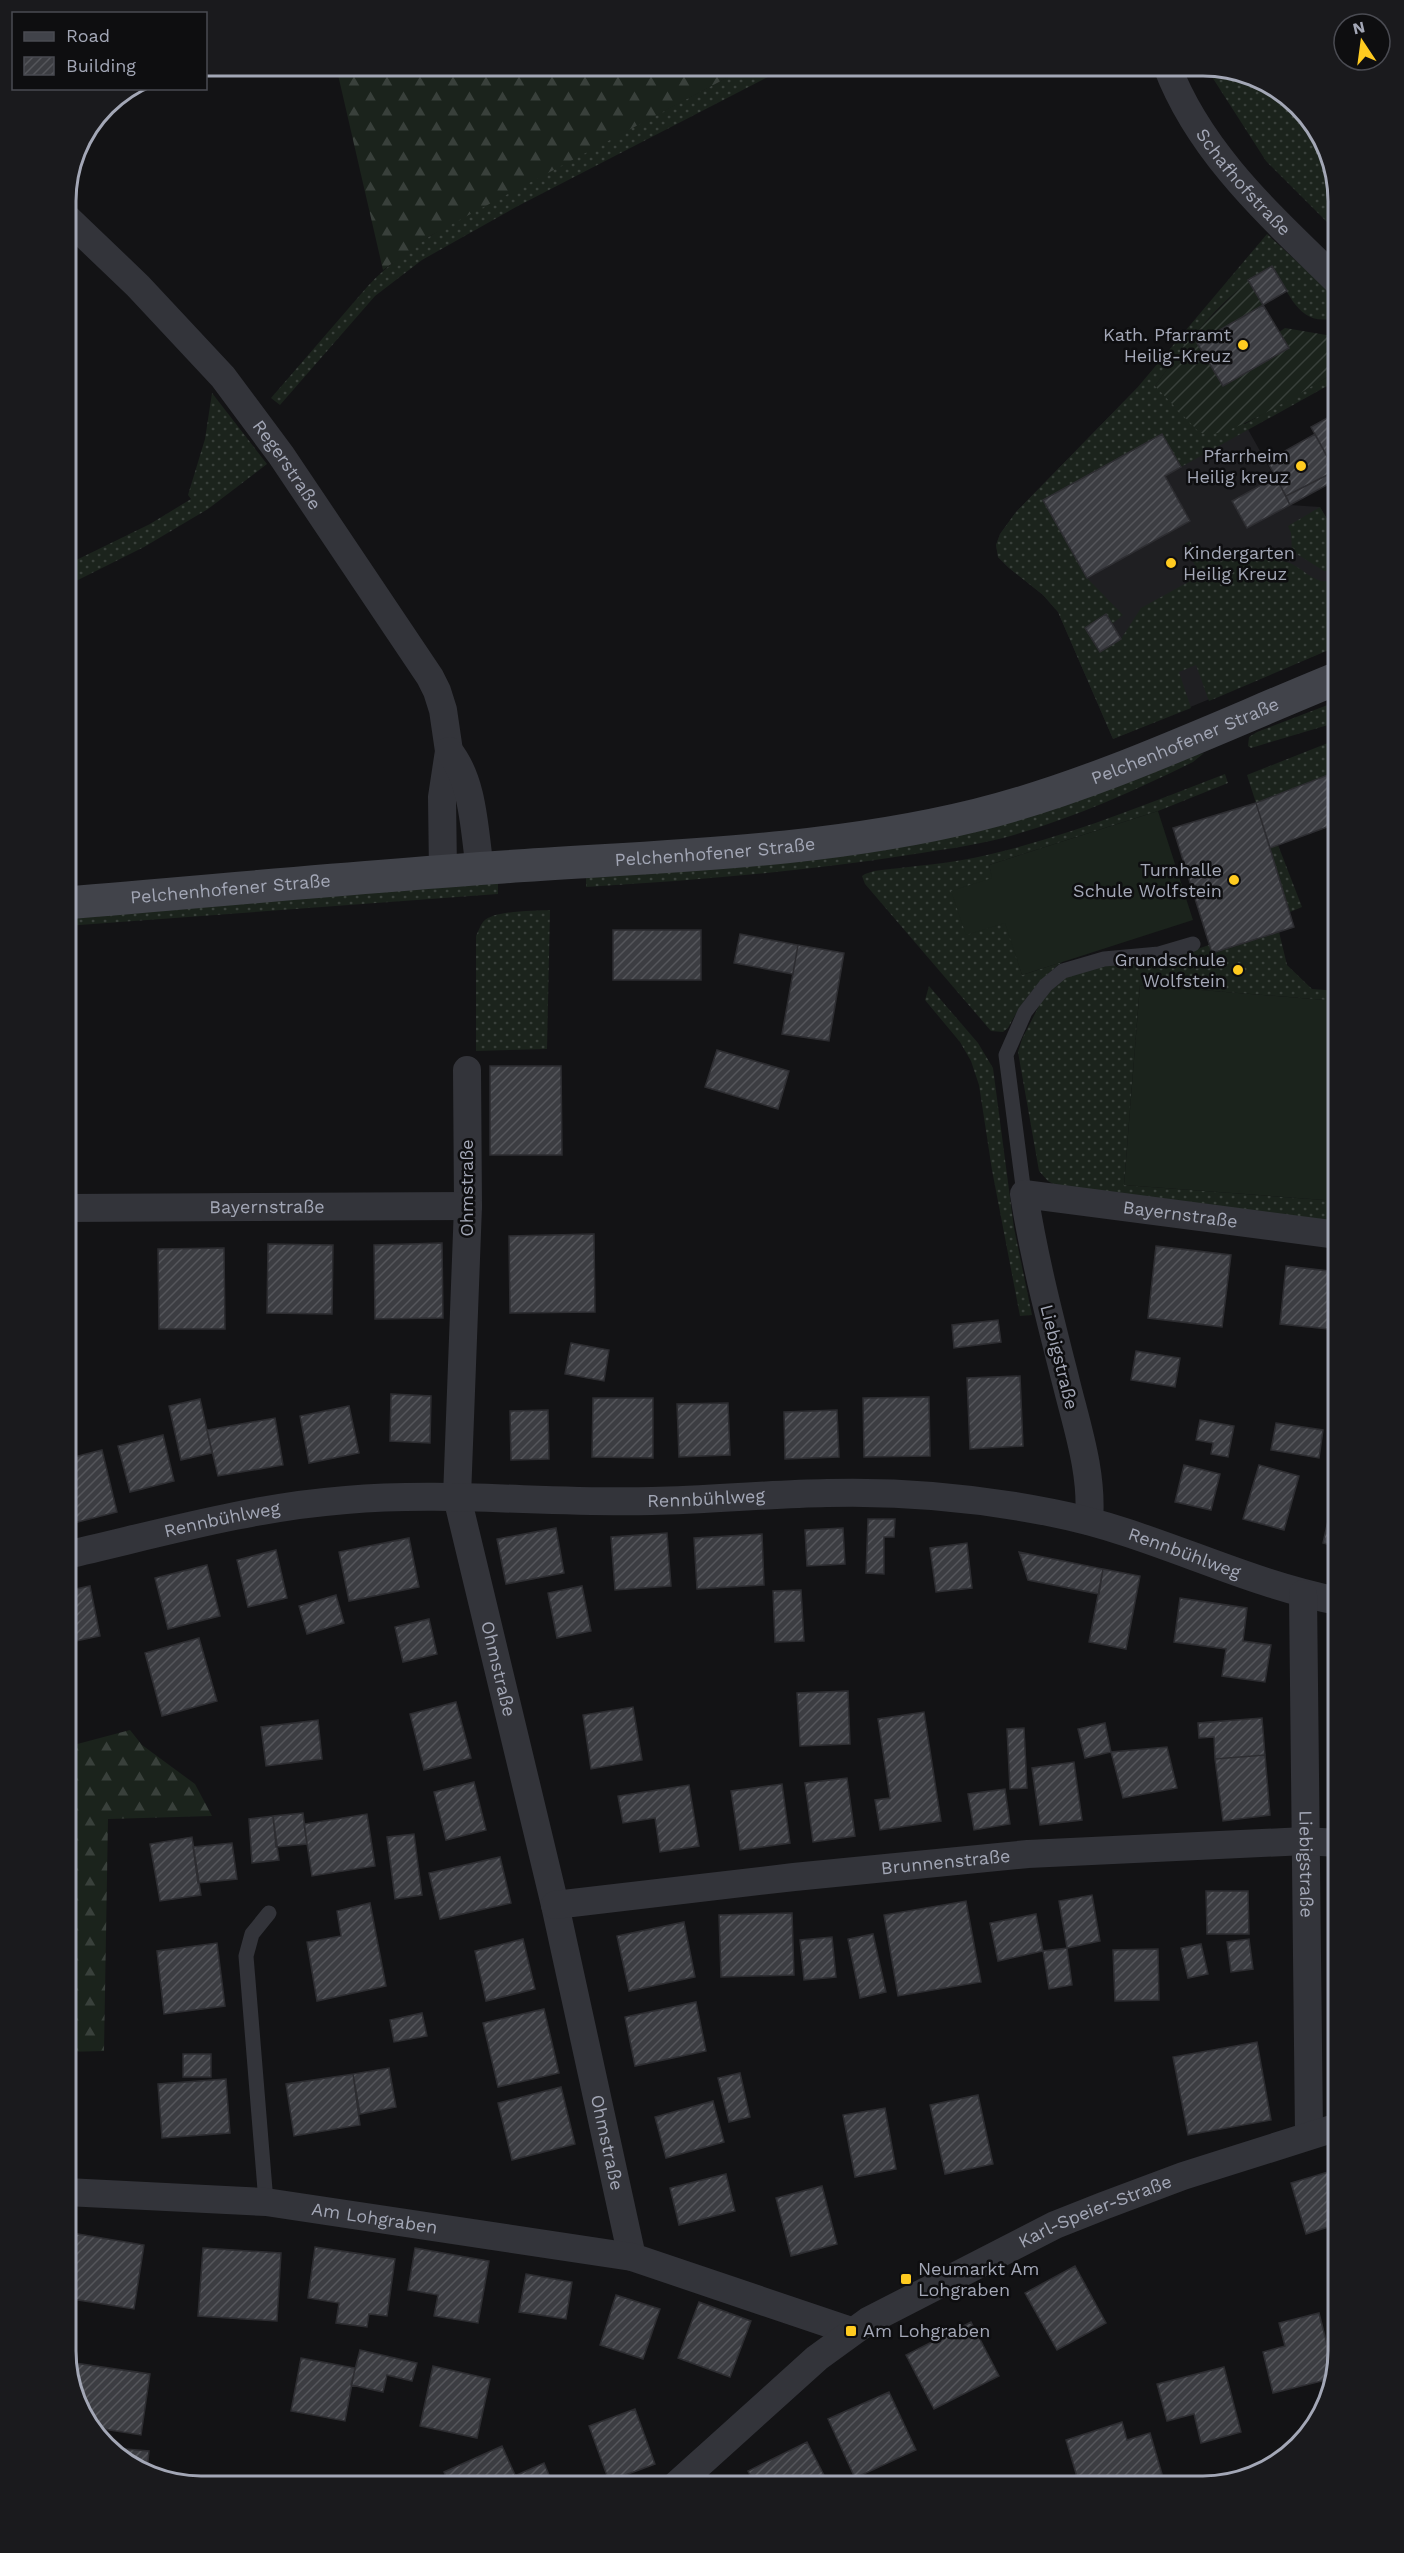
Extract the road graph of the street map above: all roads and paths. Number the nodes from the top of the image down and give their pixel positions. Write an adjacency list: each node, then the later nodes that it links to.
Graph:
1 (1172, 77): 3 (street, Schafhofstraße)
2 (77, 228): 5 (street, Regerstraße)
3 (1328, 272)
4 (1328, 682): 6 (main road, Pelchenhofener Straße)
5 (449, 751): 6 (street, Regerstraße); 7 (street, Regerstraße)
6 (480, 869): 7 (main road, Pelchenhofener Straße)
7 (443, 872): 8 (main road, Pelchenhofener Straße)
8 (77, 902)
9 (1193, 944): 11 (lane)
10 (467, 1070): 12 (street, Ohmstraße)
11 (1024, 1194): 14 (street, Bayernstraße); 16 (street, Liebigstraße)
12 (468, 1206): 13 (street, Bayernstraße); 15 (street, Ohmstraße)
13 (77, 1208)
14 (1328, 1234)
15 (457, 1497): 16 (street, Rennbühlweg); 17 (street, Rennbühlweg); 22 (street, Ohmstraße)
16 (1089, 1521): 18 (street, Rennbühlweg)
17 (76, 1553)
18 (1303, 1594): 19 (street, Rennbühlweg); 20 (street, Liebigstraße)
19 (1328, 1599)
20 (1305, 1841): 21 (street, Brunnenstraße); 22 (street, Brunnenstraße); 25 (street, Liebigstraße)
21 (1328, 1842)
22 (555, 1905): 28 (street, Ohmstraße)
23 (269, 1913): 27 (lane)
24 (1328, 2130): 25 (street, Karl-Speier-Straße)
25 (1309, 2135): 29 (street, Karl-Speier-Straße)
26 (76, 2193): 27 (street, Am Lohgraben)
27 (266, 2202): 28 (street, Am Lohgraben)
28 (632, 2257): 29 (street, Am Lohgraben)
29 (851, 2331): 30 (street, Karl-Speier-Straße)
30 (686, 2476)

